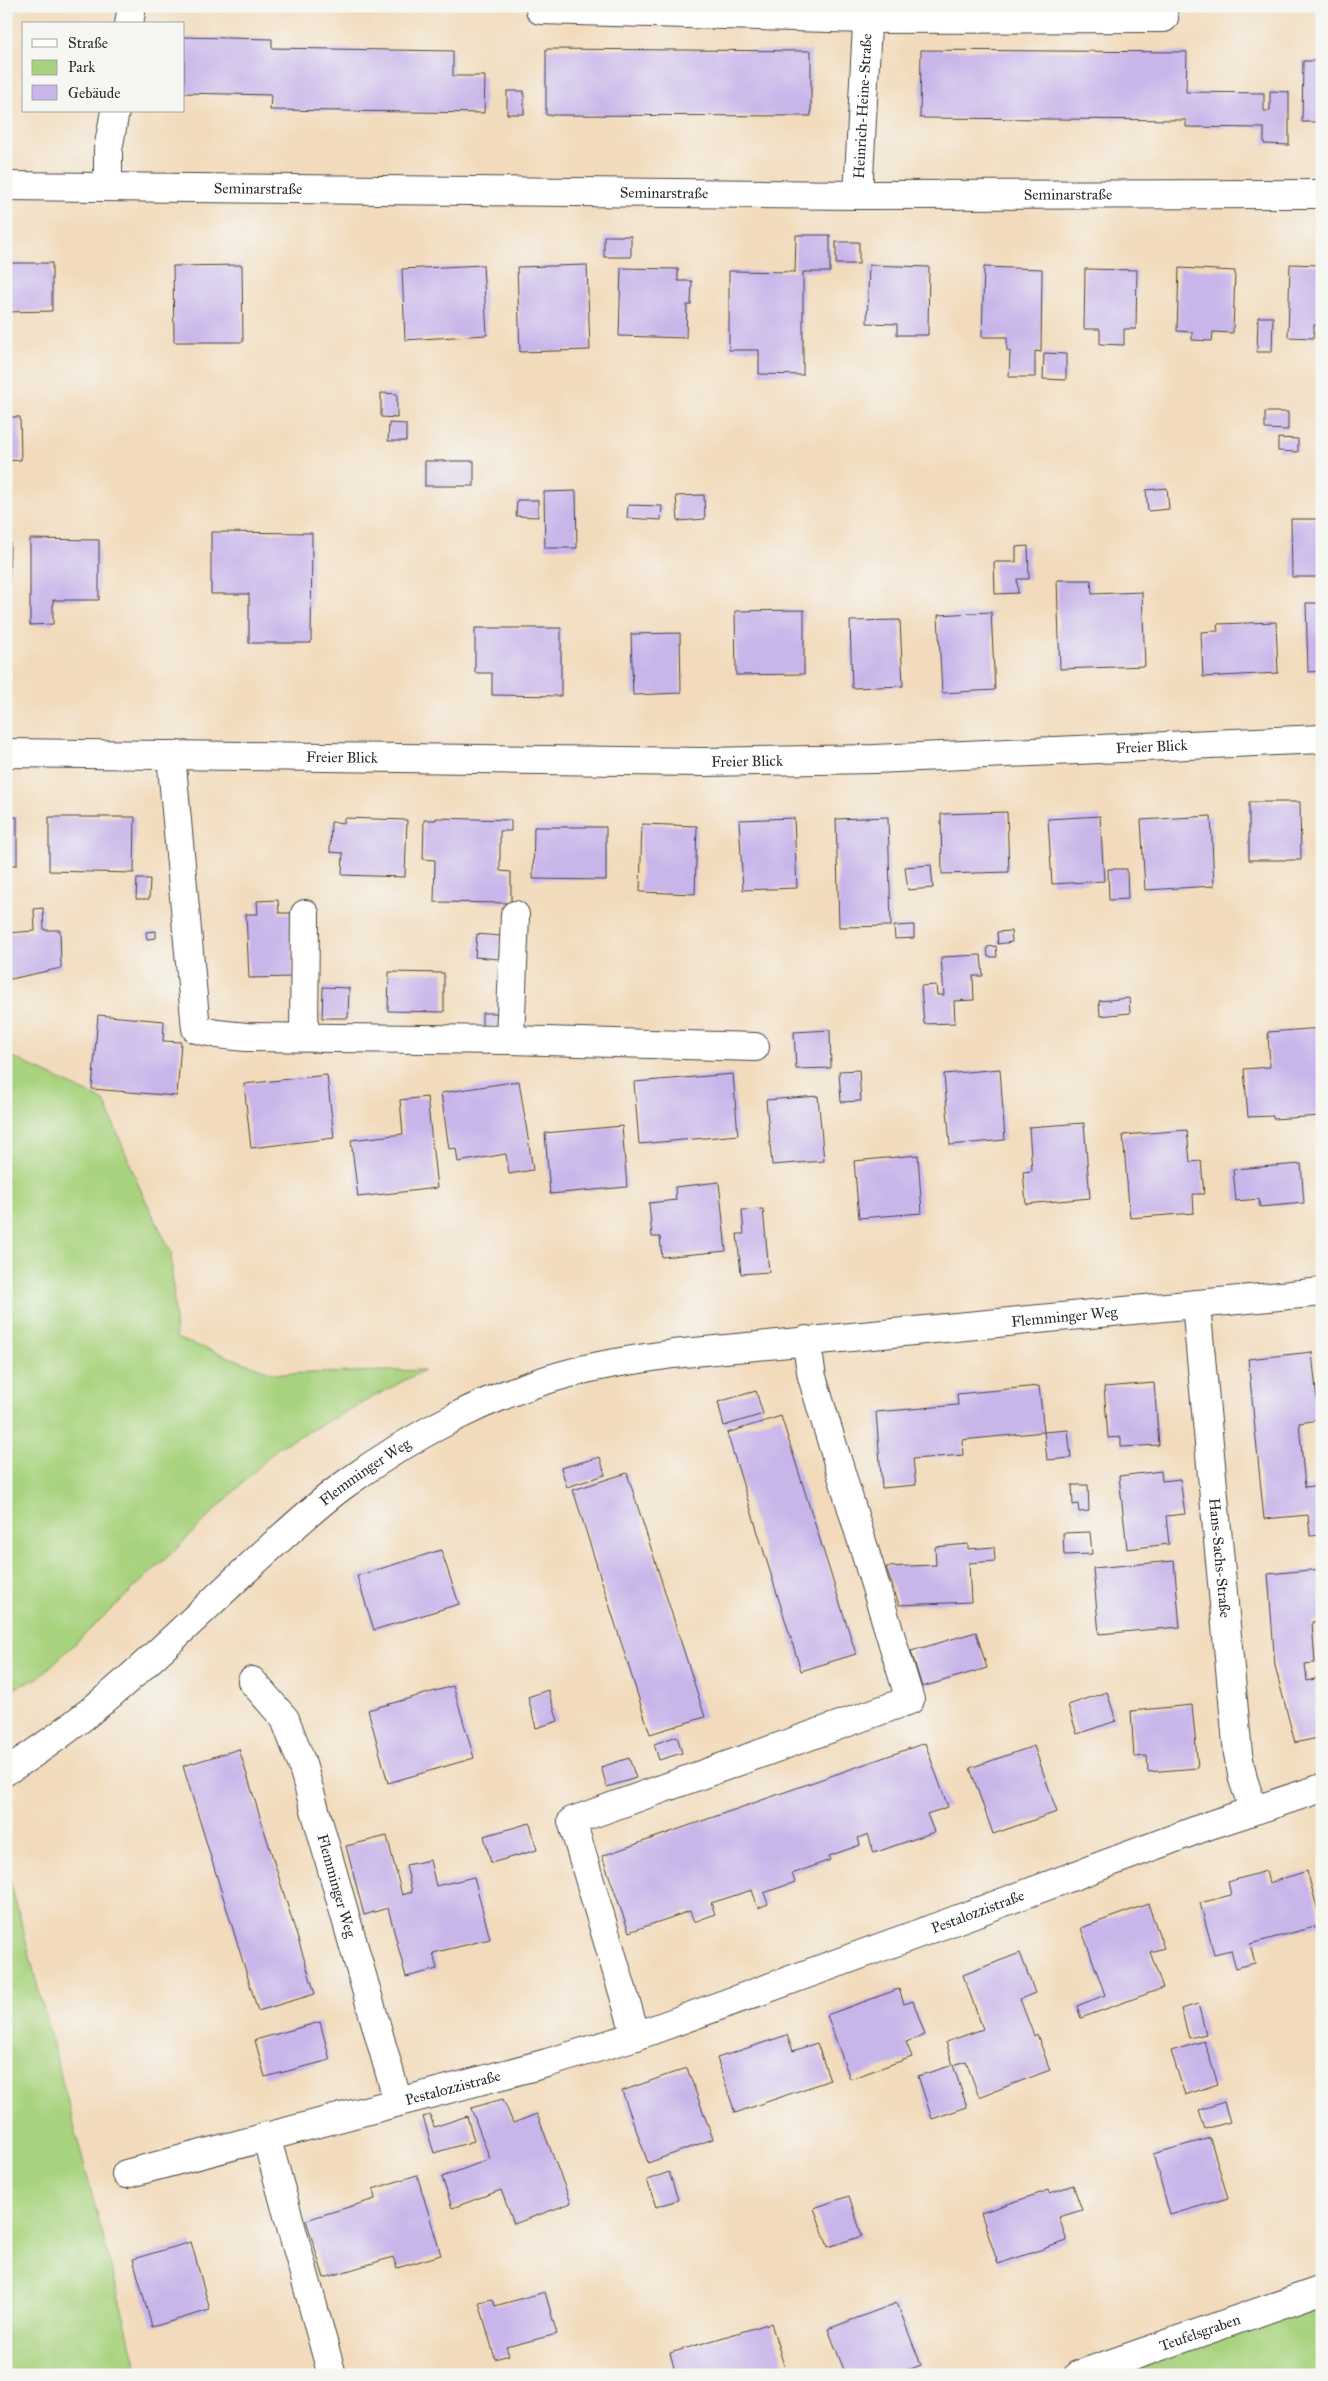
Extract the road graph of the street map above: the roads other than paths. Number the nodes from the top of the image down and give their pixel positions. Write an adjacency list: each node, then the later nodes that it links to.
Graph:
1 (132, 6): 5 (street)
2 (540, 10): 3 (street, Heinrich-Heine-Straße)
3 (867, 13): 4 (street, Heinrich-Heine-Straße); 10 (street, Heinrich-Heine-Straße)
4 (1164, 18)
5 (129, 22)
6 (115, 112): 8 (street)
7 (6, 186): 8 (street, Seminarstraße)
8 (108, 186): 10 (street, Seminarstraße)
9 (1322, 194): 10 (street, Seminarstraße)
10 (858, 195)
11 (1322, 739): 13 (street, Freier Blick)
12 (6, 753): 13 (street, Freier Blick)
13 (171, 754): 16 (street)
14 (305, 914): 16 (street)
15 (515, 915): 17 (street)
16 (304, 1037): 17 (street)
17 (510, 1040): 18 (street)
18 (755, 1047)
19 (1322, 1292): 20 (street, Flemminger Weg)
20 (1196, 1304): 21 (street, Flemminger Weg); 25 (street, Hans-Sachs-Straße)
21 (806, 1340): 23 (street, Flemminger Weg); 26 (street)
22 (252, 1681): 27 (street, Flemminger Weg)
23 (6, 1771)
24 (1322, 1788): 25 (street, Pestalozzistraße)
25 (1253, 1809): 26 (street, Pestalozzistraße)
26 (636, 2036): 27 (street, Pestalozzistraße)
27 (398, 2102): 28 (street, Pestalozzistraße)
28 (266, 2136): 29 (street, Pestalozzistraße); 31 (street)
29 (126, 2174)
30 (1322, 2290): 32 (street, Teufelsgraben)
31 (332, 2375)
32 (1078, 2375)

